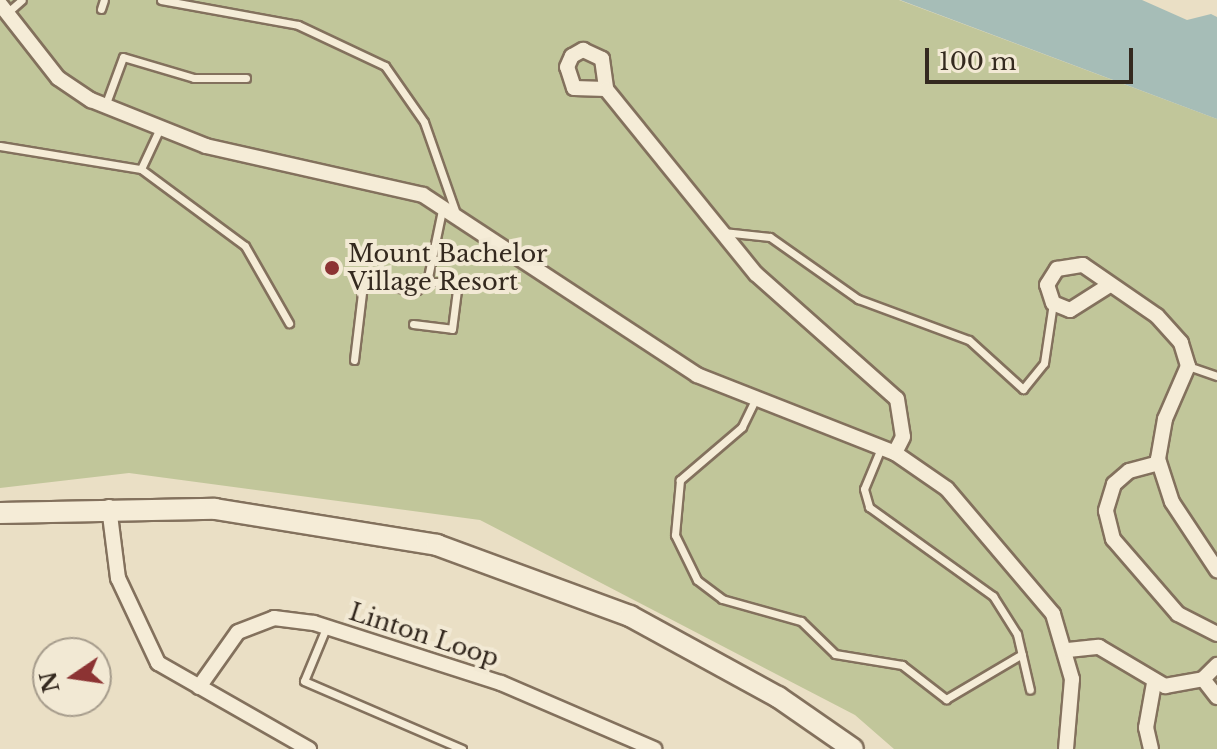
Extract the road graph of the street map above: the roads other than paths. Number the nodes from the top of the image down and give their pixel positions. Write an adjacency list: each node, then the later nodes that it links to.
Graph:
1 (22, 0): 4 (lane)
2 (104, 0): 5 (lane)
3 (161, 0): 13 (lane)
4 (3, 9): 8 (street)
5 (101, 9)
6 (246, 78): 8 (lane)
7 (606, 89): 14 (street)
8 (105, 106): 9 (street)
9 (160, 128): 11 (lane); 12 (street)
10 (0, 146): 11 (lane)
11 (141, 169): 18 (lane)
12 (442, 210): 13 (street); 15 (lane)
13 (457, 218): 23 (street)
14 (720, 232): 17 (lane); 24 (street)
15 (427, 282): 19 (lane); 20 (lane)
16 (1108, 286): 17 (street); 17 (street); 21 (street)
17 (1053, 303)
18 (289, 323)
19 (413, 324)
20 (354, 360)
21 (1188, 366): 22 (lane); 25 (street)
22 (1217, 376)
23 (754, 402): 24 (street); 33 (lane)
24 (888, 451): 32 (street); 33 (lane)
25 (1159, 463): 28 (street); 31 (street)
26 (109, 507): 27 (main road); 37 (street); 43 (main road)
27 (0, 513)
28 (1211, 550): 29 (street)
29 (1217, 570)
30 (327, 627): 37 (street, Linton Loop); 41 (lane); 42 (street, Linton Loop)
31 (1217, 634)
32 (1068, 650): 36 (street); 44 (street)
33 (1022, 654): 38 (lane)
34 (1217, 665): 35 (street)
35 (1203, 679): 36 (street); 39 (street)
36 (1154, 683): 45 (street)
37 (199, 687): 40 (street)
38 (1030, 690)
39 (1217, 697)
40 (309, 749)
41 (462, 749)
42 (654, 749)
43 (853, 749)
44 (1066, 749)
45 (1151, 749)

